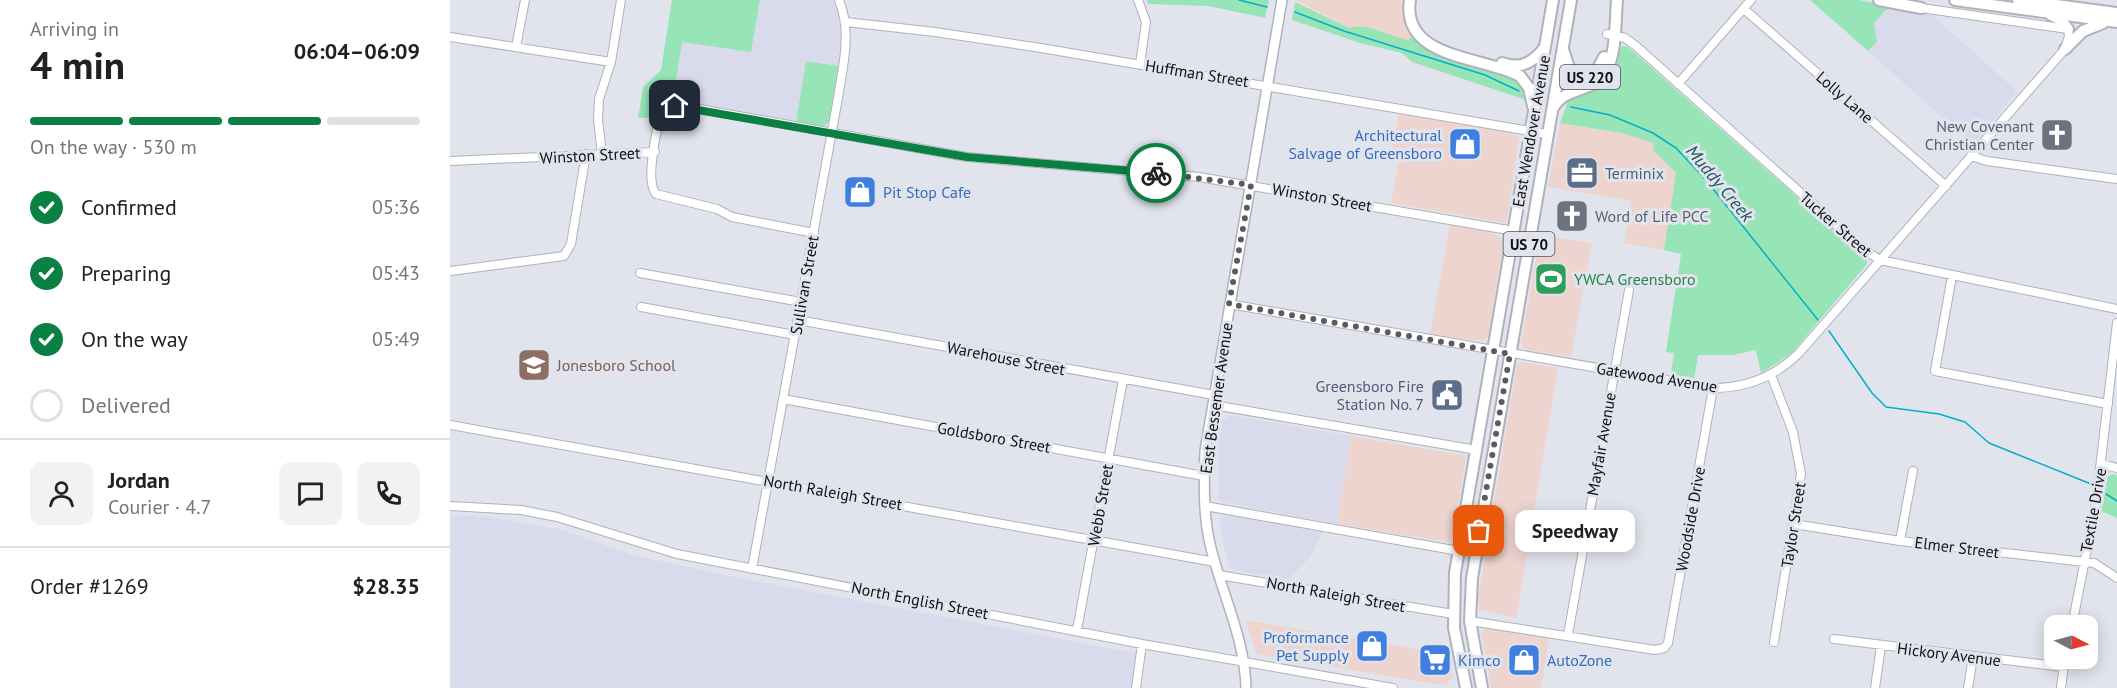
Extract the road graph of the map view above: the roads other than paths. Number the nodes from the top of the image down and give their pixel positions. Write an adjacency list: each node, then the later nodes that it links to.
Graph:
1 (525, 0): 25 (street)
2 (621, 0): 28 (street)
3 (839, 0): 20 (street, Sullivan Street)
4 (1138, 0): 29 (street)
5 (1282, 0): 31 (main road, East Bessemer Avenue)
6 (1410, 0): 33 (highway)
7 (1416, 0): 26 (highway)
8 (1553, 0): 26 (highway, East Wendover Avenue / US 70)
9 (1571, 0): 24 (highway, East Wendover Avenue / US 70)
10 (1611, 0): 22 (highway, US 220)
11 (1617, 0): 22 (highway)
12 (1751, 0): 17 (street)
13 (1879, 0): 16 (highway)
14 (1955, 0): 18 (highway)
15 (2018, 0): 19 (highway)
16 (1922, 8): 21 (street)
17 (1744, 9): 30 (street); 44 (street, Lolly Lane)
18 (2046, 13): 19 (highway); 21 (highway)
19 (2116, 19): 27 (highway)
20 (846, 22): 29 (street, Huffman Street); 35 (street, Sullivan Street)
21 (2068, 29): 27 (street)
22 (1610, 35): 24 (highway, US 220); 30 (street, Tucker Street); 32 (highway)
23 (450, 37): 25 (street)
24 (1563, 45): 32 (highway, East Wendover Avenue / US 70)
25 (516, 47): 28 (street)
26 (1546, 47): 33 (highway, East Wendover Avenue / US 70)
27 (2065, 49): 40 (street, Gatewood Avenue)
28 (611, 62): 39 (street)
29 (1140, 64): 31 (street, Huffman Street)
30 (1678, 84): 47 (street, Tucker Street)
31 (1267, 85): 34 (street, Huffman Street); 43 (main road, East Bessemer Avenue)
32 (1551, 114): 36 (highway, East Wendover Avenue / US 70)
33 (1534, 115): 34 (highway, East Wendover Avenue / US 70)
34 (1532, 131): 36 (street, Huffman Street); 45 (highway, East Wendover Avenue / US 70)
35 (832, 133): 37 (street, Winston Street); 43 (street, Winston Street); 46 (street, Sullivan Street)
36 (1547, 134): 60 (highway, East Wendover Avenue / US 70)
37 (655, 152): 39 (street, Winston Street); 46 (street)
38 (586, 154): 39 (street, Winston Street); 41 (street, Winston Street); 48 (street)
39 (602, 154)
40 (1971, 156): 42 (street); 44 (street, Gatewood Avenue)
41 (450, 161)
42 (2117, 179)
43 (1251, 185): 45 (street, Winston Street); 53 (main road, East Bessemer Avenue)
44 (1946, 186): 47 (street, Gatewood Avenue)
45 (1514, 231): 59 (highway, East Wendover Avenue / US 70)
46 (814, 232): 52 (street, Sullivan Street)
47 (1880, 261): 50 (street, Tucker Street); 62 (street, Gatewood Avenue)
48 (450, 271)
49 (640, 273): 52 (street)
50 (1952, 276): 55 (street, Tucker Street); 67 (street)
51 (1629, 290): 61 (street, Mayfair Avenue)
52 (801, 303): 56 (street, Sullivan Street)
53 (1229, 304): 59 (street, Gatewood Avenue); 66 (main road, East Bessemer Avenue)
54 (641, 307): 58 (street)
55 (2117, 309)
56 (798, 320): 58 (street, Sullivan Street); 63 (street, Warehouse Street)
57 (2117, 323): 67 (street, Textile Drive)
58 (795, 335): 65 (street, Sullivan Street)
59 (1494, 351): 60 (street, Gatewood Avenue); 69 (highway, East Wendover Avenue / US 70)
60 (1510, 354): 61 (street, Gatewood Avenue); 89 (highway, East Wendover Avenue / US 70)
61 (1614, 371): 64 (street, Gatewood Avenue); 91 (street, Mayfair Avenue)
62 (1771, 375): 64 (street, Gatewood Avenue); 78 (street, Taylor Street)
63 (1123, 380): 66 (street, Warehouse Street); 70 (street, Webb Street)
64 (1713, 388): 91 (street, Woodside Drive)
65 (783, 399): 70 (street, Goldsboro Street); 75 (street, Sullivan Street)
66 (1213, 400): 69 (street, Warehouse Street); 74 (main road, East Bessemer Avenue)
67 (2108, 404): 71 (street, Textile Drive)
68 (450, 425): 75 (street, North Raleigh Street)
69 (1477, 450): 81 (highway, East Wendover Avenue / US 70)
70 (1109, 458): 74 (street, Goldsboro Street); 79 (street, Webb Street)
71 (2101, 464): 72 (street); 83 (street, Textile Drive)
72 (2117, 468)
73 (1913, 471): 80 (street)
74 (1204, 476): 77 (main road, East Bessemer Avenue)
75 (767, 480): 79 (street, North Raleigh Street); 84 (street, Sullivan Street)
76 (450, 506): 84 (street, North English Street)
77 (1205, 506): 81 (street); 82 (main road, East Bessemer Avenue)
78 (1794, 524): 80 (street, Elmer Street); 93 (street, Taylor Street)
79 (1094, 540): 82 (street, North Raleigh Street); 90 (street, Webb Street)
80 (1900, 541): 83 (street, Elmer Street)
81 (1459, 551): 87 (highway, East Wendover Avenue / US 70)
82 (1215, 562): 85 (main road, East Bessemer Avenue)
83 (2084, 562): 86 (street, Elmer Street); 88 (street, Textile Drive)
84 (752, 569): 90 (street, North English Street)
85 (1219, 575): 87 (street, North Raleigh Street); 97 (main road, East Bessemer Avenue)
86 (2117, 578)
87 (1453, 614): 104 (highway, East Wendover Avenue / US 70)
88 (2074, 615)
89 (1470, 621): 91 (street); 105 (highway, East Wendover Avenue / US 70)
90 (1077, 630): 94 (street, North English Street)
91 (1568, 635)
92 (1834, 639): 95 (street, Hickory Avenue)
93 (1774, 642)
94 (1142, 644): 97 (street, North English Street); 101 (street)
95 (1881, 646): 96 (street, Hickory Avenue); 106 (street)
96 (1973, 657): 98 (street, Hickory Avenue); 107 (street)
97 (1244, 661): 100 (street, North English Street); 102 (main road, East Bessemer Avenue)
98 (2044, 662)
99 (2064, 669): 108 (street)
100 (1344, 684): 103 (street, North English Street)
101 (1136, 688)
102 (1246, 688)
103 (1394, 688)
104 (1466, 688)
105 (1482, 688)
106 (1875, 688)
107 (1968, 688)
108 (2061, 688)

